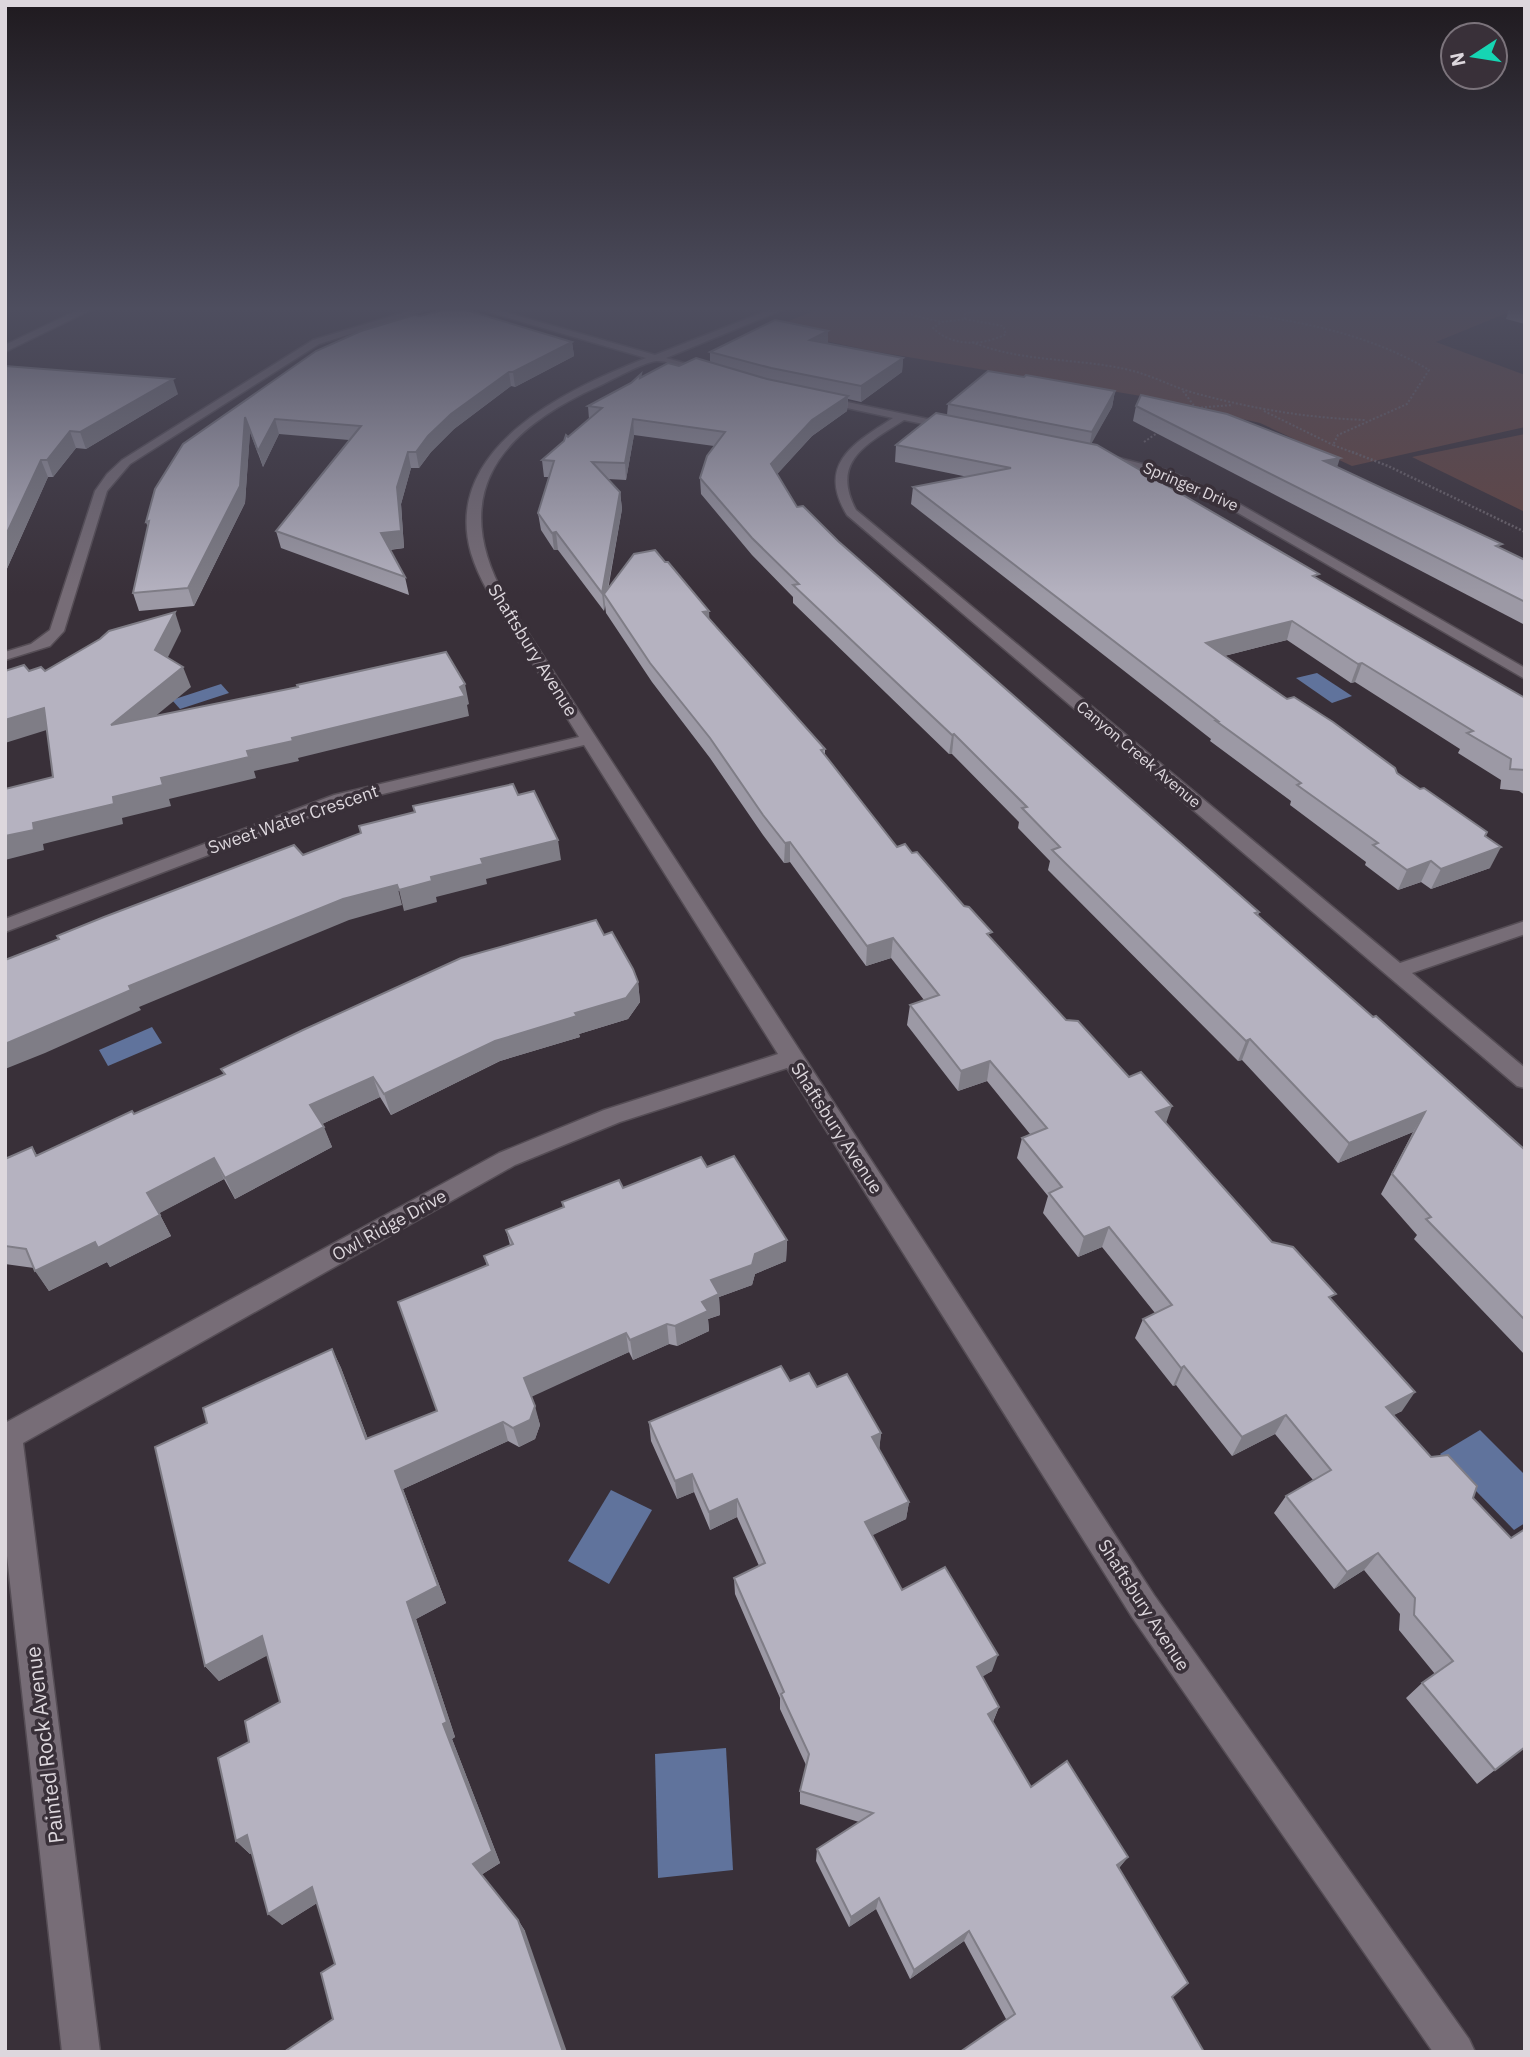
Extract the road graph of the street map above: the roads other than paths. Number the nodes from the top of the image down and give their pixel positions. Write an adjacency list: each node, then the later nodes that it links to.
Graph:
1 (221, 402): 7 (street)
2 (562, 402): 9 (street, Shaftsbury Avenue)
3 (829, 402): 4 (street)
4 (902, 417): 5 (street); 12 (street, Canyon Creek Avenue)
5 (967, 430)
6 (1085, 453): 8 (street, Springer Drive)
7 (5, 656)
8 (1525, 675)
9 (589, 739): 10 (street, Sweet Water Crescent); 13 (street, Shaftsbury Avenue)
10 (5, 926)
11 (1525, 927): 12 (street)
12 (1398, 971): 14 (street, Canyon Creek Avenue)
13 (792, 1058): 15 (street, Owl Ridge Drive); 17 (street, Shaftsbury Avenue)
14 (1525, 1080)
15 (6, 1438): 16 (street, Painted Rock Avenue)
16 (81, 2052)
17 (1457, 2052)

